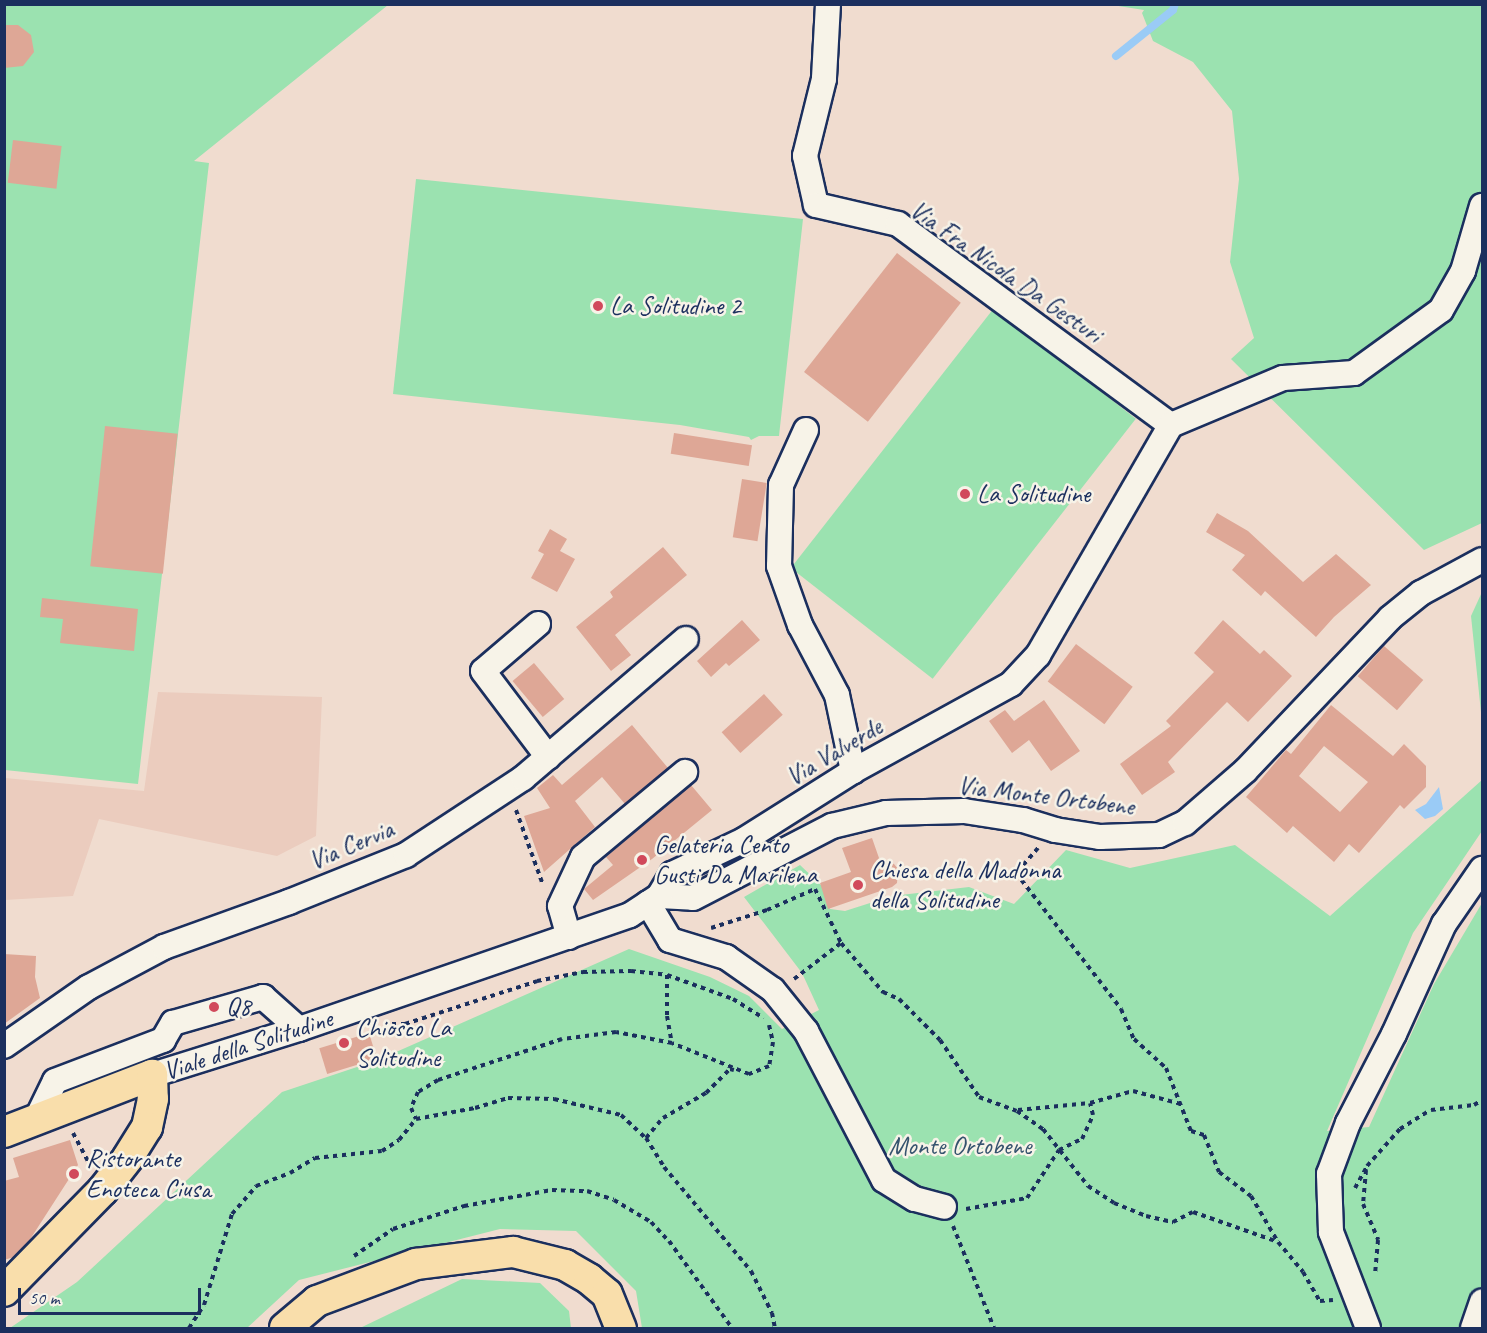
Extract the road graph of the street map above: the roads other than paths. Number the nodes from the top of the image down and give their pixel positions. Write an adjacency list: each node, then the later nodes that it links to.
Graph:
1 (828, 4): 3 (street, Via Fra Nicola Da Gesturi)
2 (1482, 206): 3 (street)
3 (1171, 425): 9 (street, Via Valverde)
4 (806, 430): 9 (street)
5 (1482, 560): 12 (street, Via Monte Ortobene)
6 (538, 624): 8 (street)
7 (686, 639): 8 (street, Via Cervia)
8 (548, 757): 15 (street, Via Cervia)
9 (853, 771): 12 (street, Via Valverde)
10 (685, 772): 13 (street)
11 (1482, 869): 24 (street)
12 (653, 900): 13 (street, Viale della Solitudine); 19 (street)
13 (568, 937): 14 (street, Viale della Solitudine)
14 (299, 1029): 16 (street, Viale della Solitudine); 17 (street)
15 (4, 1046)
16 (152, 1075): 17 (main road, Viale della Solitudine); 20 (main road)
17 (49, 1115): 18 (main road, Viale della Solitudine)
18 (4, 1132)
19 (944, 1207)
20 (4, 1290)
21 (1482, 1302): 25 (street)
22 (285, 1329): 23 (main road)
23 (621, 1329)
24 (1368, 1329)
25 (1473, 1329)

